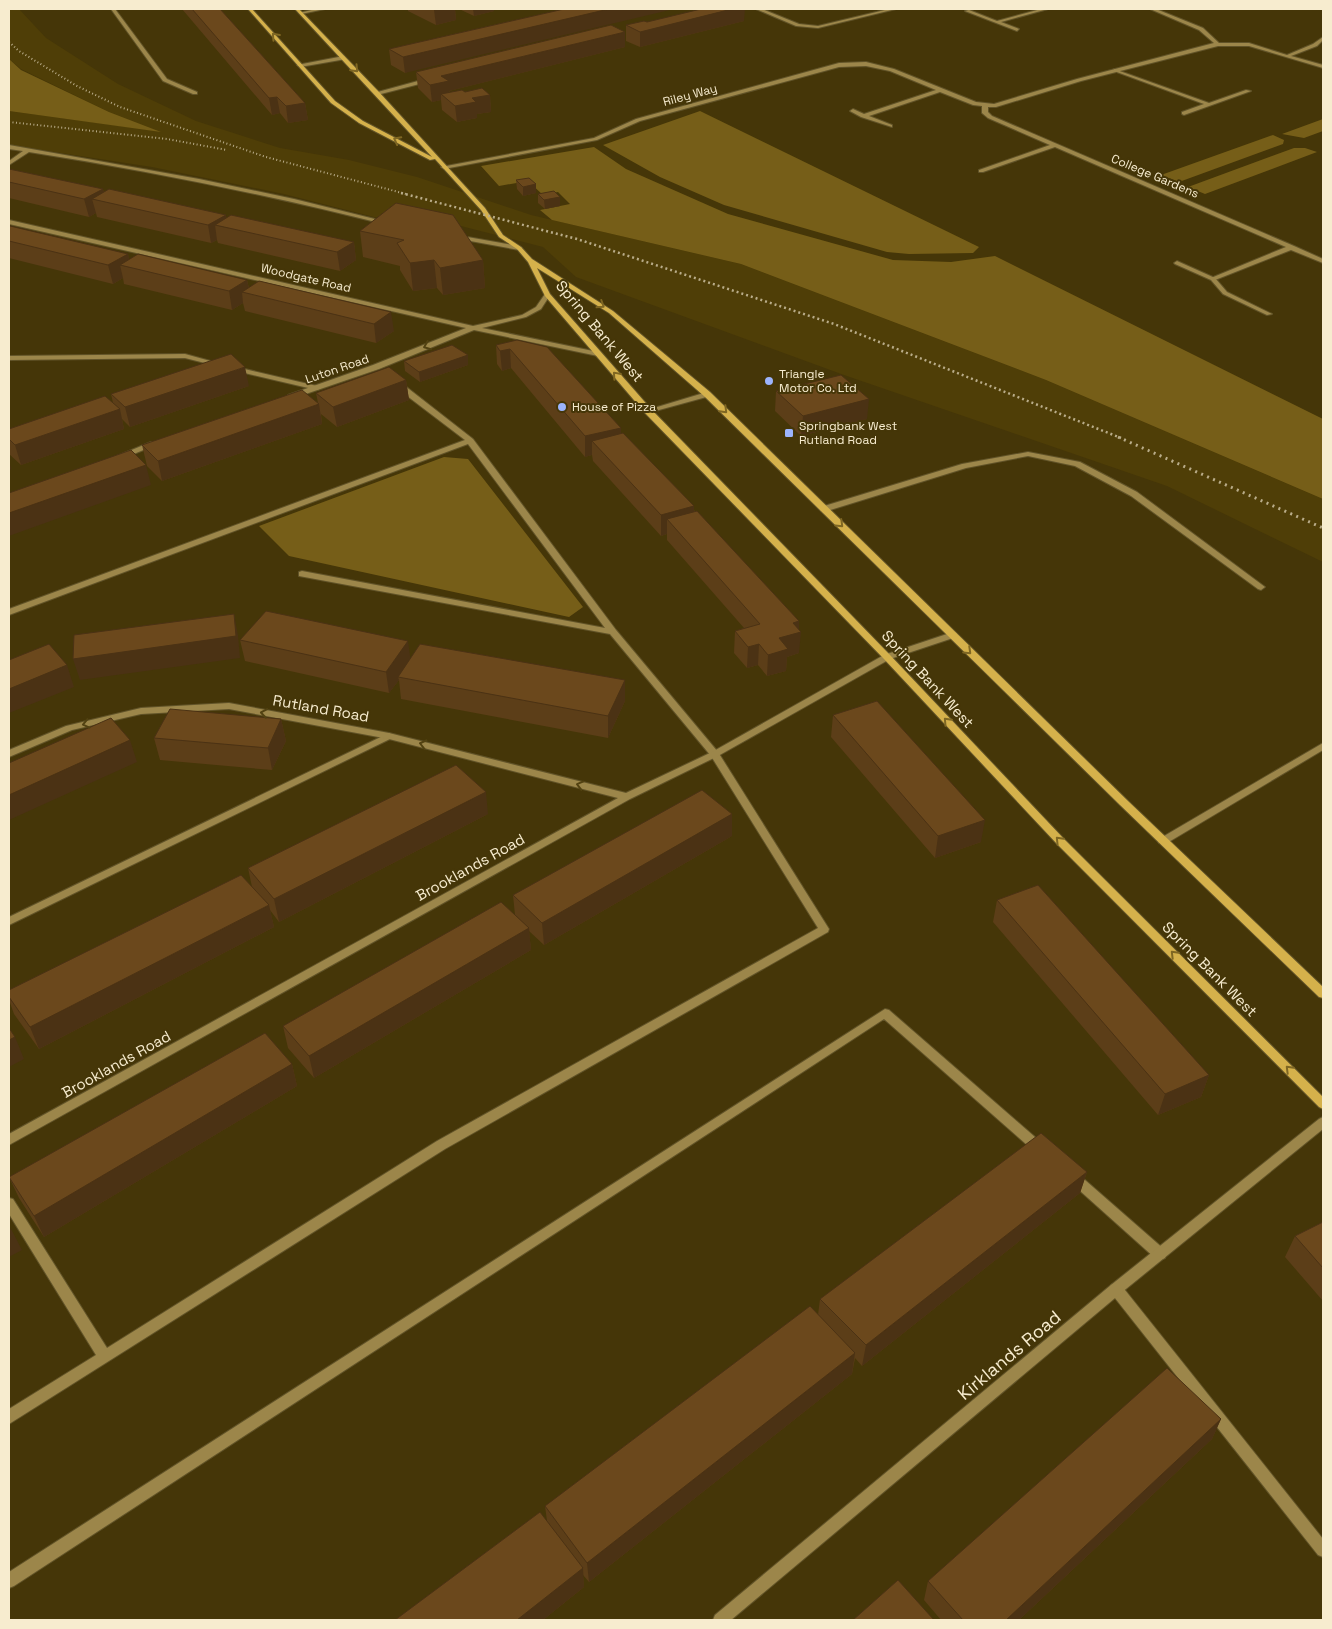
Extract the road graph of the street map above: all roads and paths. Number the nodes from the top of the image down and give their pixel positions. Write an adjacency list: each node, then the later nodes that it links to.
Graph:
1 (113, 9): 22 (street)
2 (250, 9): 16 (street, Spring Bank West, one-way to 2)
3 (323, 9): 8 (street)
4 (758, 9): 5 (street)
5 (894, 9)
6 (1046, 9): 10 (street)
7 (1152, 9): 13 (street)
8 (299, 11): 15 (street, Spring Bank West)
9 (967, 11): 10 (street)
10 (997, 22): 11 (street)
11 (1018, 30)
12 (1323, 38): 14 (street)
13 (1218, 44): 14 (street, Riley Way); 18 (street, Riley Way)
14 (1289, 55): 17 (street, Riley Way)
15 (344, 58): 16 (street); 23 (street, Spring Bank West, one-way to 23)
16 (300, 65): 34 (street, Spring Bank West, one-way to 16)
17 (1323, 67)
18 (1116, 70): 24 (street); 25 (street, Riley Way)
19 (435, 78): 23 (street)
20 (940, 90): 25 (street, Riley Way); 28 (street); 34 (street, Riley Way)
21 (1248, 91): 24 (street)
22 (195, 93)
23 (377, 93): 34 (street, Spring Bank West)
24 (1208, 104): 27 (street)
25 (985, 105): 30 (street, College Gardens)
26 (853, 112): 28 (street)
27 (1184, 113)
28 (863, 116): 29 (street)
29 (890, 126)
30 (1056, 145): 35 (street); 39 (street, College Gardens)
31 (9, 147): 32 (street)
32 (28, 150): 33 (street); 37 (street)
33 (9, 163)
34 (442, 165): 40 (street, Spring Bank West)
35 (981, 171)
36 (9, 222): 47 (street, Woodgate Road)
37 (393, 224)
38 (447, 235): 40 (street)
39 (1292, 247): 42 (street, College Gardens); 44 (street)
40 (519, 248): 41 (street, Spring Bank West)
41 (530, 260): 45 (street, Spring Bank West); 54 (street, Spring Bank West, one-way to 54)
42 (1323, 261)
43 (1177, 263): 44 (street)
44 (1213, 279): 46 (street)
45 (547, 295): 47 (street, Luton Road); 48 (street, Spring Bank West)
46 (1269, 314)
47 (473, 328): 48 (street, Woodgate Road); 50 (street, Luton Road, one-way to 50)
48 (598, 354): 56 (street, Spring Bank West, one-way to 48)
49 (9, 358): 53 (street)
50 (376, 367): 51 (street); 53 (street, Luton Road)
51 (384, 373)
52 (391, 380): 58 (street)
53 (317, 388): 55 (street, Luton Road)
54 (708, 394): 56 (street); 60 (street, Spring Bank West, one-way to 60)
55 (281, 400)
56 (648, 411): 66 (street, Spring Bank West)
57 (163, 441): 59 (street)
58 (470, 441): 63 (street); 64 (street)
59 (109, 460)
60 (824, 509): 62 (street); 65 (street, Spring Bank West, one-way to 65)
61 (302, 574): 64 (street)
62 (1261, 587)
63 (9, 612)
64 (612, 632): 70 (street)
65 (953, 635): 66 (street, Brooklands Road); 72 (street, Spring Bank West, one-way to 72)
66 (887, 657): 70 (street, Brooklands Road); 75 (street, Spring Bank West, one-way to 66)
67 (389, 736): 69 (street, Rutland Road, one-way to 69); 71 (street, Rutland Road, one-way to 67); 73 (street)
68 (1323, 746): 72 (street)
69 (9, 754)
70 (715, 754): 71 (street, Brooklands Road); 83 (street)
71 (627, 797): 77 (street, Brooklands Road)
72 (1163, 841): 74 (street, Spring Bank West)
73 (9, 921)
74 (1323, 994)
75 (1323, 1104)
76 (1323, 1122): 81 (street, Kirklands Road)
77 (9, 1140)
78 (1049, 1156): 86 (street)
79 (1064, 1169): 81 (street)
80 (9, 1203): 83 (street)
81 (1160, 1254): 82 (street, Kirklands Road)
82 (1116, 1289): 85 (street); 87 (street, Kirklands Road)
83 (106, 1357): 84 (street)
84 (9, 1417)
85 (1323, 1550)
86 (9, 1581)
87 (720, 1620)

